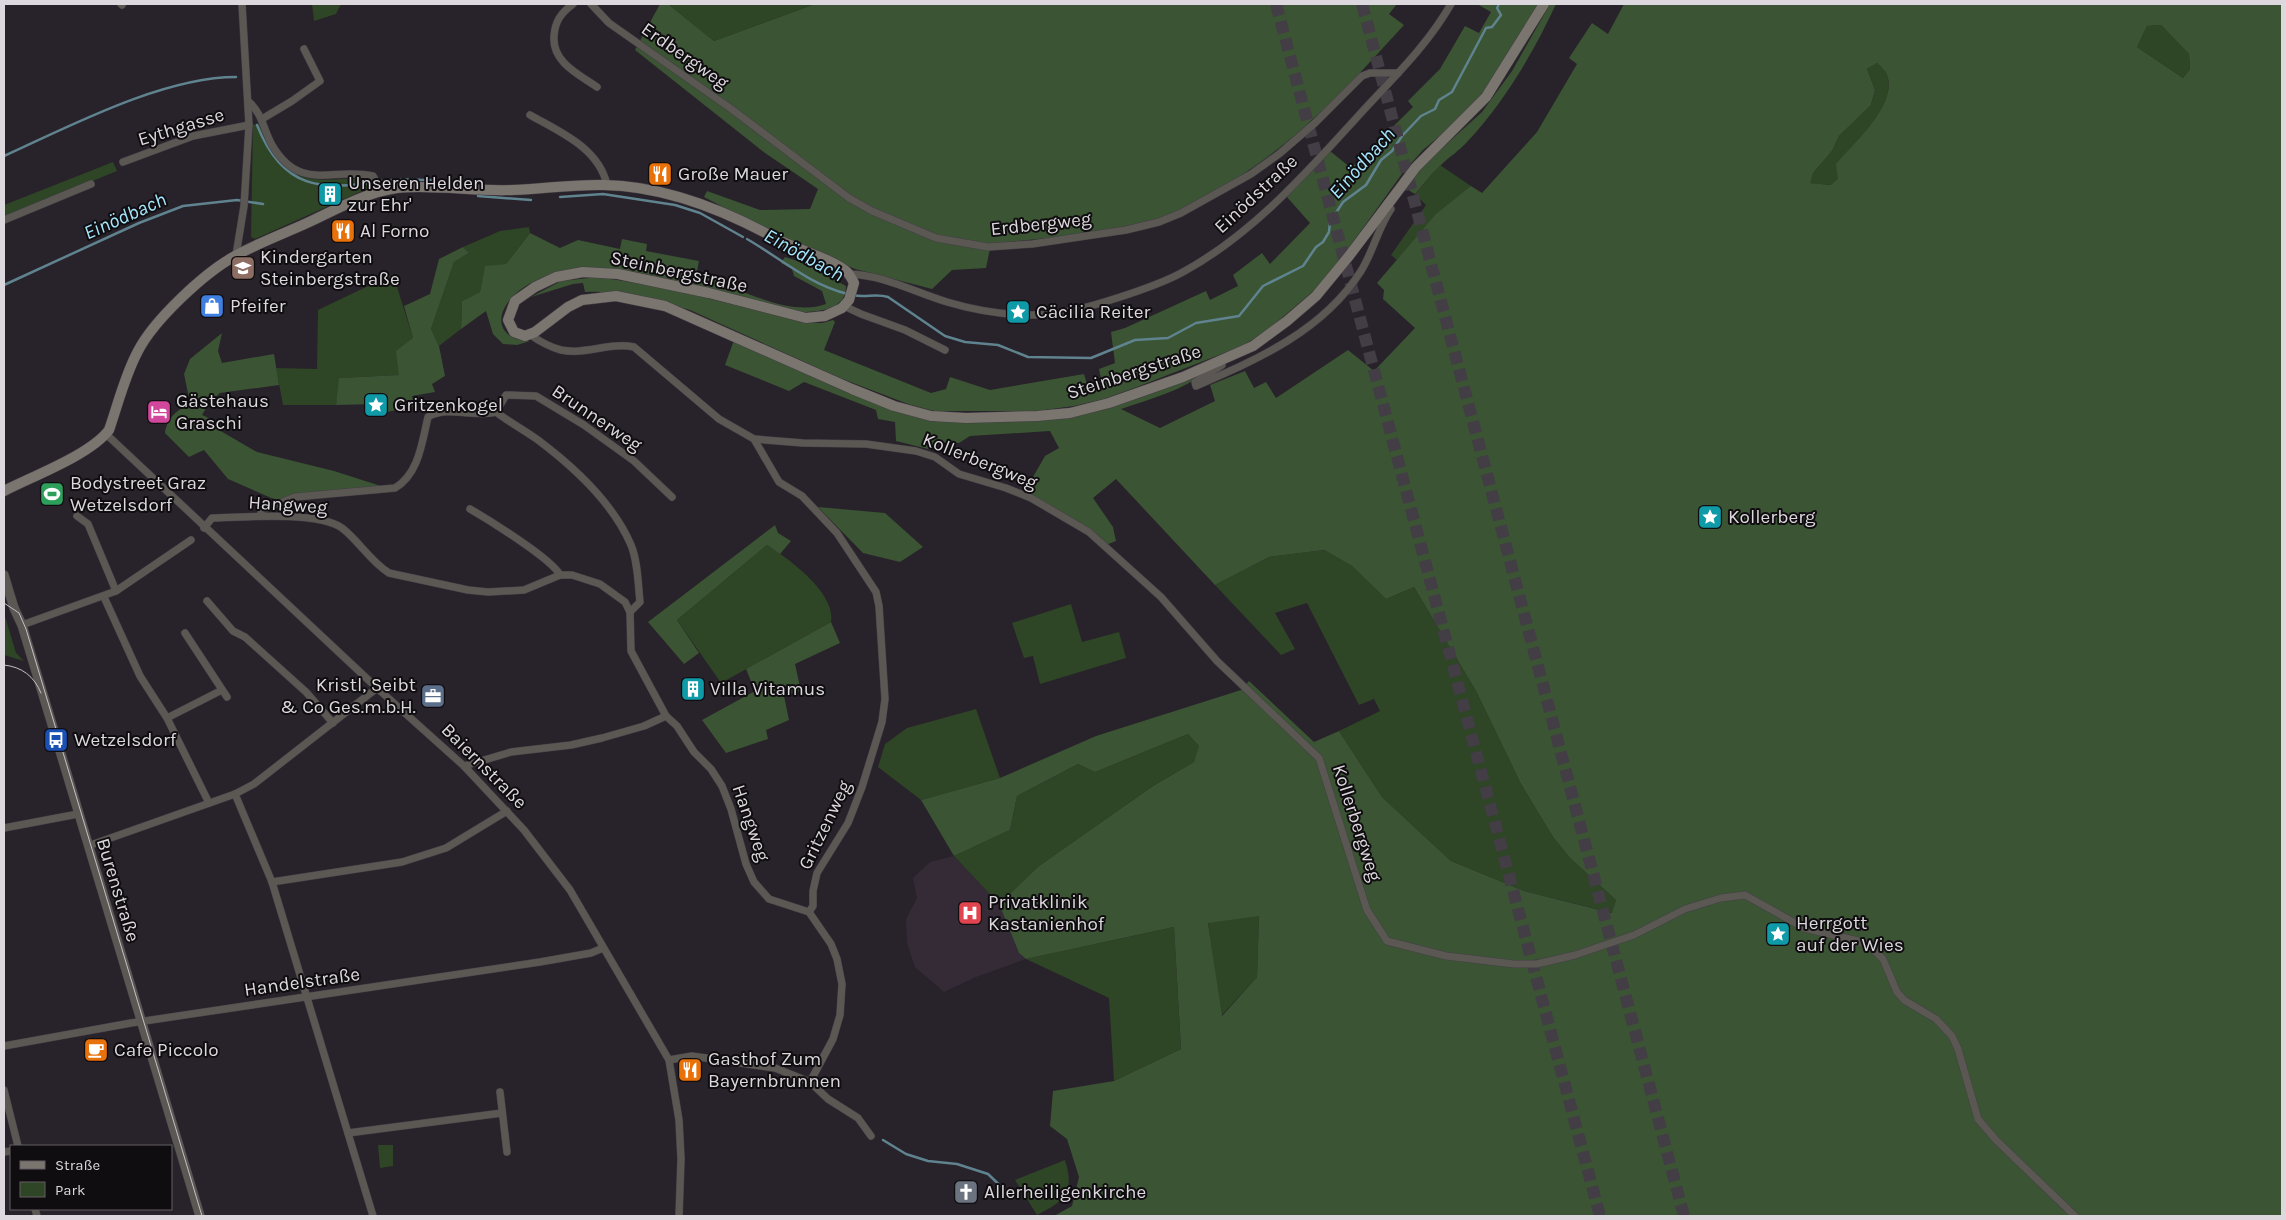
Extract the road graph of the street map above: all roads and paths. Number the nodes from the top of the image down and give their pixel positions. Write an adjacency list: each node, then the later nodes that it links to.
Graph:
1 (242, 4): 9 (street)
2 (572, 4): 8 (street)
3 (591, 4): 7 (street, Erdbergweg)
4 (1451, 4): 7 (street, Einödstraße)
5 (1544, 4): 17 (main road, Steinbergstraße)
6 (304, 50): 11 (street)
7 (1398, 73): 20 (street, Einödstraße)
8 (597, 87)
9 (249, 102): 11 (street); 12 (street)
10 (530, 116): 15 (street)
11 (262, 119): 16 (street)
12 (248, 125): 13 (street, Eythgasse); 19 (street)
13 (123, 162)
14 (91, 184): 18 (street)
15 (606, 185): 16 (main road); 20 (main road)
16 (380, 189): 19 (main road)
17 (1387, 203): 24 (main road, Steinbergstraße); 24 (street)
18 (4, 220)
19 (236, 255): 26 (main road)
20 (851, 279): 21 (main road)
21 (846, 303): 22 (main road, Steinbergstraße); 23 (street)
22 (529, 334): 24 (main road, Steinbergstraße); 27 (street, Kollerbergweg)
23 (945, 350)
24 (1220, 361)
25 (496, 412): 29 (street, Brunnerweg); 32 (street); 40 (street)
26 (106, 434): 28 (main road); 33 (street, Baiernstraße)
27 (754, 439): 57 (street, Gritzenweg); 74 (street, Kollerbergweg)
28 (4, 492)
29 (672, 496)
30 (470, 509): 36 (street)
31 (77, 516): 37 (street)
32 (260, 516): 33 (street, Hangweg); 36 (street, Hangweg)
33 (204, 528): 43 (street, Baiernstraße)
34 (191, 540): 37 (street)
35 (4, 575): 41 (street, Burenstraße)
36 (560, 575): 40 (street, Hangweg)
37 (116, 591): 38 (street)
38 (104, 597): 41 (street); 47 (street)
39 (207, 601): 48 (street)
40 (630, 612): 46 (street, Hangweg)
41 (22, 625): 53 (street, Burenstraße)
42 (185, 633): 44 (street)
43 (377, 688): 48 (street); 49 (street, Baiernstraße)
44 (222, 690): 45 (street); 47 (street)
45 (227, 697)
46 (666, 716): 49 (street); 57 (street, Hangweg)
47 (167, 718): 51 (street)
48 (333, 723): 50 (street)
49 (464, 766): 52 (street, Baiernstraße)
50 (235, 794): 51 (street); 56 (street)
51 (209, 802): 55 (street)
52 (507, 811): 56 (street); 58 (street, Baiernstraße)
53 (78, 814): 54 (street); 55 (street, Burenstraße)
54 (4, 828)
55 (88, 846): 60 (street, Burenstraße)
56 (272, 882): 59 (street)
57 (809, 912): 63 (street)
58 (603, 948): 59 (street, Handelstraße); 62 (street, Baiernstraße)
59 (306, 997): 60 (street, Handelstraße); 67 (street)
60 (142, 1022): 61 (street, Handelstraße); 71 (street, Burenstraße)
61 (4, 1046)
62 (669, 1060): 63 (street); 73 (street, Baiernstraße)
63 (810, 1082): 68 (street)
64 (4, 1090): 69 (street)
65 (500, 1092): 66 (street)
66 (502, 1113): 67 (street); 70 (street)
67 (348, 1133): 72 (street)
68 (871, 1136)
69 (18, 1145)
70 (507, 1152)
71 (200, 1216)
72 (373, 1216)
73 (678, 1216)
74 (2075, 1216)

